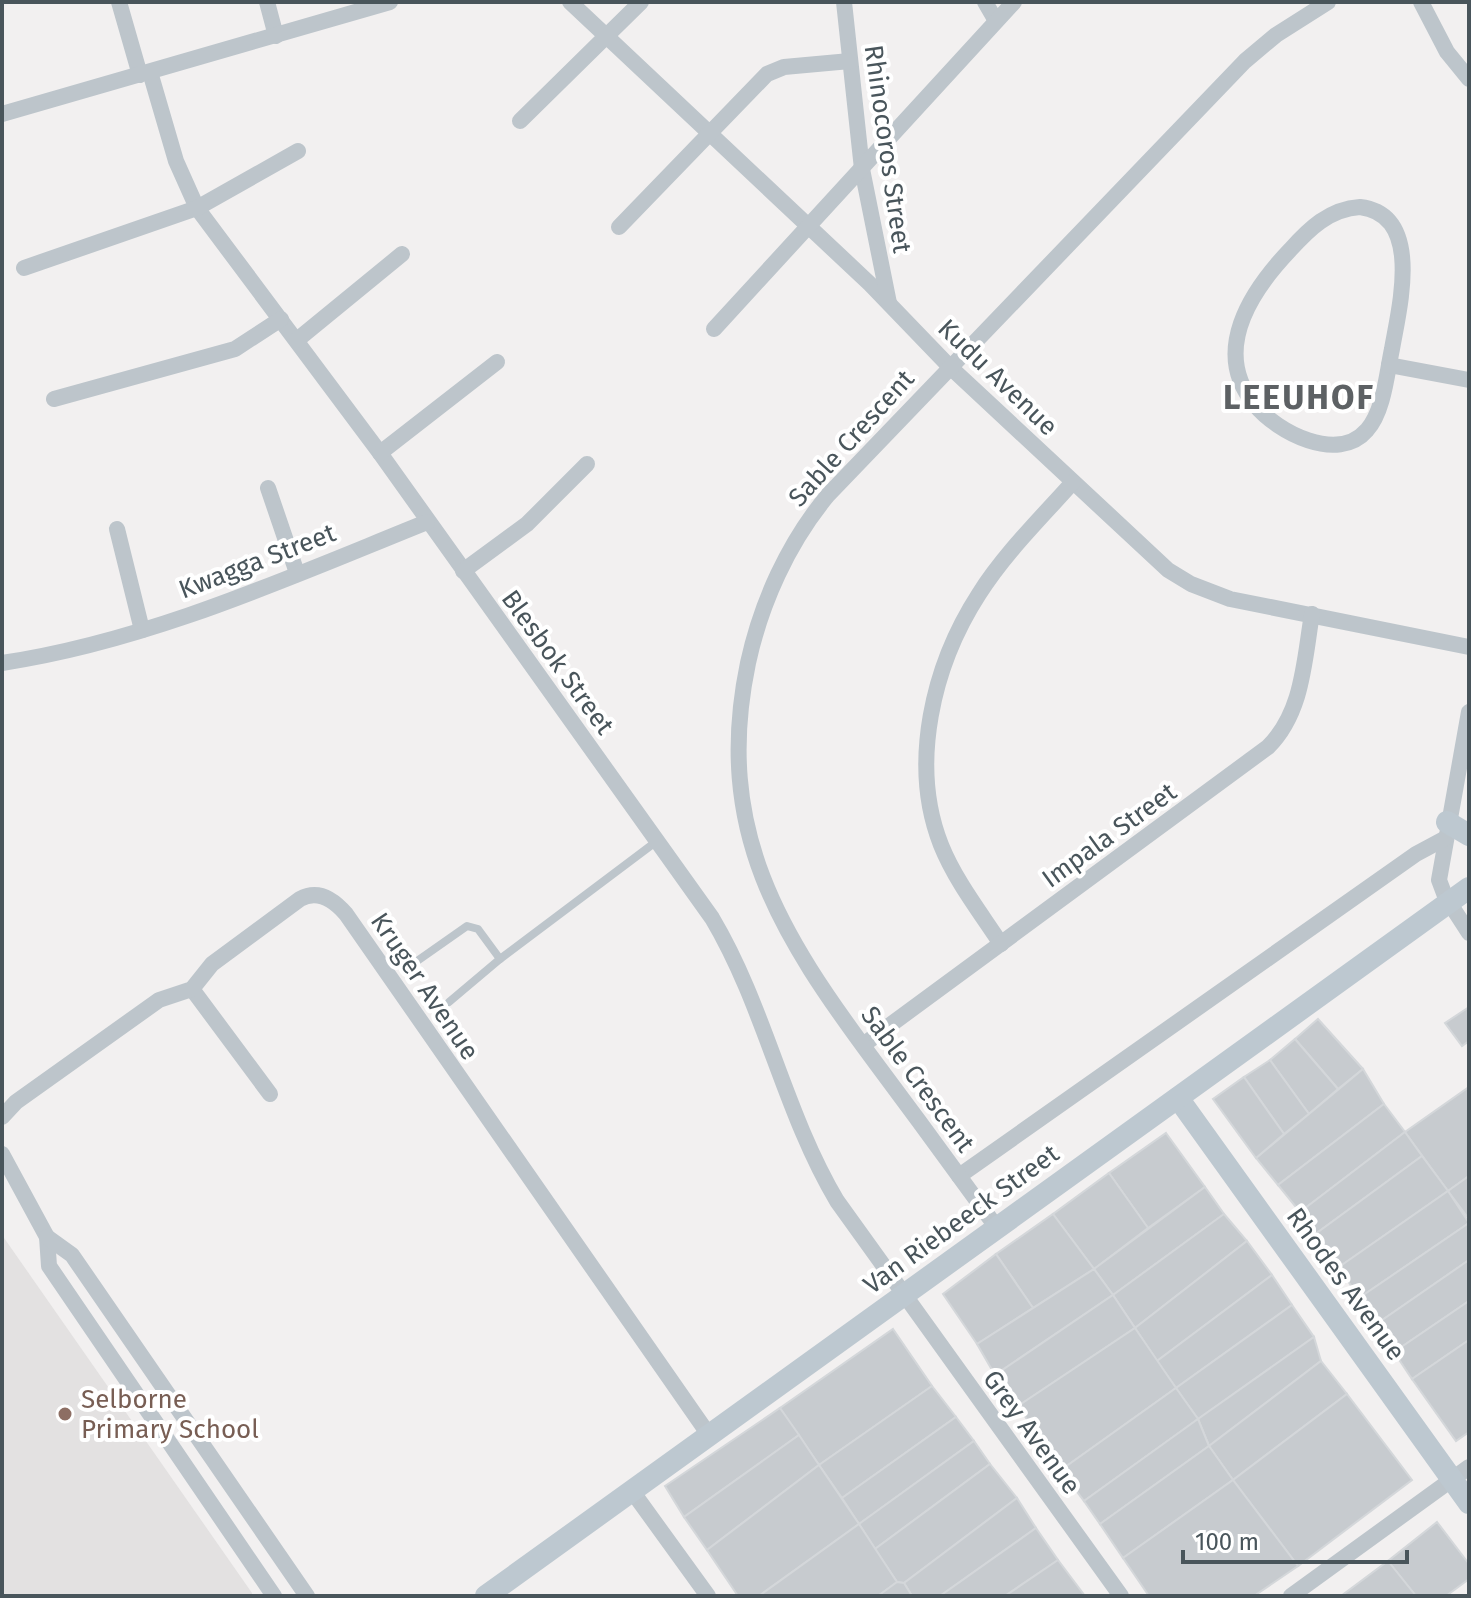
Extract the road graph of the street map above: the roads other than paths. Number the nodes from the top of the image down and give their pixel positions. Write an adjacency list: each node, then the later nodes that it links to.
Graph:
1 (119, 2): 15 (street)
2 (267, 2): 12 (street)
3 (390, 2): 12 (street)
4 (570, 2): 13 (street, Kudu Avenue)
5 (641, 2): 13 (street)
6 (844, 2): 14 (street, Rhinocoros Street)
7 (985, 2): 11 (street)
8 (1014, 2): 11 (street)
9 (1328, 2): 33 (street, Sable Crescent)
10 (1421, 2): 16 (street)
11 (996, 21): 21 (street)
12 (276, 36): 15 (street)
13 (606, 36): 18 (street); 19 (street, Kudu Avenue)
14 (850, 61): 19 (street); 21 (street, Rhinocoros Street)
15 (145, 73): 17 (street); 22 (street, Blesbok Street)
16 (1469, 79)
17 (2, 114)
18 (520, 121)
19 (708, 132): 23 (street, Kudu Avenue); 24 (street)
20 (298, 151): 22 (street)
21 (862, 169): 23 (street); 27 (street, Rhinocoros Street)
22 (197, 208): 26 (street); 28 (street, Blesbok Street)
23 (809, 226): 27 (street, Kudu Avenue); 29 (street)
24 (619, 227)
25 (402, 254): 30 (street)
26 (24, 268)
27 (889, 303): 33 (street, Kudu Avenue)
28 (281, 319): 30 (street, Blesbok Street); 35 (street)
29 (714, 329)
30 (297, 340): 36 (street, Blesbok Street)
31 (497, 362): 36 (street)
32 (1389, 365): 32 (street); 34 (street)
33 (949, 366): 38 (street, Kudu Avenue); 60 (street, Sable Crescent)
34 (1469, 380)
35 (54, 399)
36 (380, 453): 40 (street, Blesbok Street)
37 (587, 464): 42 (street)
38 (1073, 482): 44 (street, Kudu Avenue); 55 (street)
39 (268, 488): 43 (street)
40 (427, 522): 42 (street, Blesbok Street); 43 (street, Kwagga Street)
41 (117, 529): 45 (street)
42 (463, 571): 51 (street, Blesbok Street)
43 (297, 573): 45 (street, Kwagga Street)
44 (1312, 614): 46 (street, Kudu Avenue); 55 (street, Impala Street)
45 (142, 630): 47 (street, Kwagga Street)
46 (1469, 647)
47 (2, 663)
48 (1469, 712): 49 (street)
49 (1445, 831): 50 (street); 53 (street); 65 (street, Van Riebeeck Street)
50 (1469, 835)
51 (658, 840): 56 (lane); 68 (street, Blesbok Street)
52 (1469, 888): 53 (street, Van Riebeeck Street)
53 (1448, 902): 54 (street); 62 (street, Van Riebeeck Street)
54 (1469, 933)
55 (1001, 944): 60 (street, Impala Street)
56 (500, 959): 57 (lane); 59 (lane)
57 (410, 966)
58 (192, 989): 61 (street); 63 (street, Kruger Avenue); 69 (street, Kruger Avenue)
59 (449, 1002)
60 (863, 1045): 65 (street, Sable Crescent)
61 (270, 1094)
62 (1178, 1098): 66 (street, Van Riebeeck Street); 70 (street, Rhodes Avenue)
63 (2, 1117)
64 (2, 1154): 67 (street)
65 (959, 1176): 66 (street, Sable Crescent)
66 (997, 1228): 68 (street, Van Riebeeck Street)
67 (47, 1237): 73 (street); 74 (street)
68 (903, 1296): 69 (street, Van Riebeeck Street); 77 (street, Grey Avenue)
69 (709, 1435): 71 (street, Van Riebeeck Street)
70 (1460, 1473): 72 (street, Rhodes Avenue); 78 (street)
71 (632, 1491): 75 (street, Van Riebeeck Street); 76 (street)
72 (1469, 1503)
73 (274, 1596)
74 (307, 1596)
75 (486, 1596)
76 (708, 1596)
77 (1121, 1596)
78 (1291, 1596)

